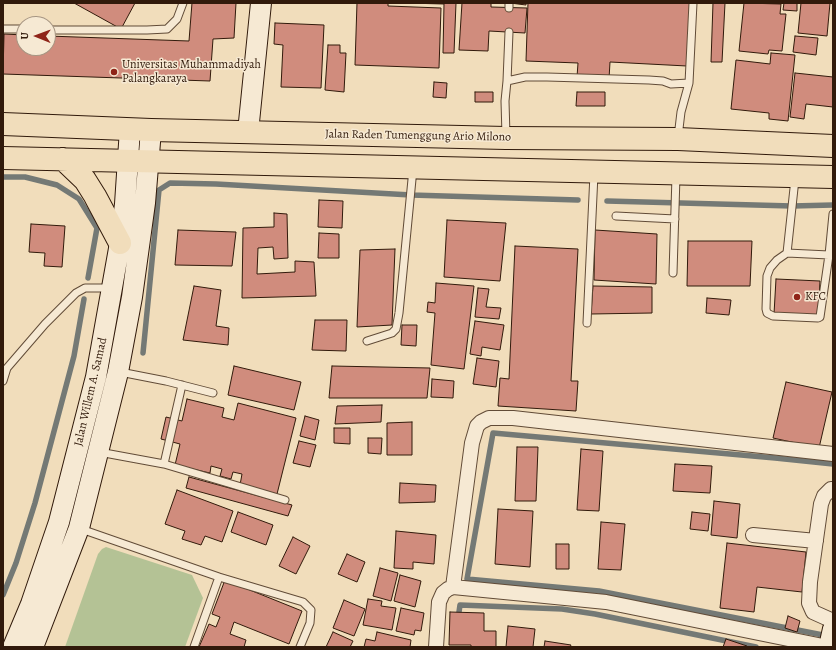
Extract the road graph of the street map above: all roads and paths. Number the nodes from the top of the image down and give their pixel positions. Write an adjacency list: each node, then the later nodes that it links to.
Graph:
1 (183, 3): 6 (lane)
2 (261, 3): 13 (main road)
3 (693, 3): 9 (lane)
4 (3, 29): 5 (lane)
5 (16, 29)
6 (56, 30)
7 (509, 32): 8 (lane)
8 (507, 81): 9 (lane); 14 (lane)
9 (689, 83): 15 (lane)
10 (3, 124): 11 (highway, Jalan Raden Tumenggung Ario Milono)
11 (130, 129): 12 (highway, Jalan Raden Tumenggung Ario Milono); 19 (main road, Jalan Willem A. Samad)
12 (151, 130): 13 (highway, Jalan Raden Tumenggung Ario Milono); 19 (main road, Jalan Willem A. Samad)
13 (248, 132): 14 (highway, Jalan Raden Tumenggung Ario Milono)
14 (506, 138): 15 (highway, Jalan Raden Tumenggung Ario Milono); 21 (highway)
15 (678, 139): 16 (highway, Jalan Raden Tumenggung Ario Milono)
16 (833, 146)
17 (3, 158): 18 (highway)
18 (63, 159): 19 (highway); 29 (highway)
19 (138, 161): 20 (highway); 29 (main road, Jalan Willem A. Samad); 37 (main road, Jalan Willem A. Samad)
20 (413, 167): 21 (highway); 35 (lane)
21 (505, 169): 22 (highway)
22 (594, 172): 25 (highway); 34 (lane)
23 (795, 176): 24 (highway); 25 (highway); 30 (lane)
24 (833, 177)
25 (676, 184): 27 (lane)
26 (833, 214): 31 (lane)
27 (675, 215): 28 (lane); 32 (lane)
28 (616, 216)
29 (120, 242): 33 (main road, Jalan Willem A. Samad)
30 (787, 253): 31 (lane); 31 (lane)
31 (829, 255)
32 (673, 274)
33 (112, 288): 36 (lane); 46 (main road, Jalan Willem A. Samad)
34 (587, 323)
35 (367, 340)
36 (4, 368): 38 (lane)
37 (118, 372): 39 (lane); 41 (main road, Jalan Willem A. Samad)
38 (3, 381)
39 (182, 385): 40 (lane); 43 (lane)
40 (213, 392)
41 (99, 452): 43 (lane); 46 (main road, Jalan Willem A. Samad)
42 (833, 454): 50 (street)
43 (164, 464): 45 (lane)
44 (833, 489): 48 (street)
45 (285, 500)
46 (69, 525): 49 (lane); 53 (main road, Jalan Willem A. Samad); 54 (main road, Jalan Willem A. Samad)
47 (753, 535): 48 (street)
48 (816, 542): 51 (street)
49 (219, 577): 55 (lane); 56 (lane)
50 (453, 587): 57 (street); 58 (street)
51 (833, 621)
52 (833, 629): 58 (main road)
53 (13, 647)
54 (33, 647)
55 (194, 647)
56 (300, 647)
57 (436, 647)
58 (829, 647)

